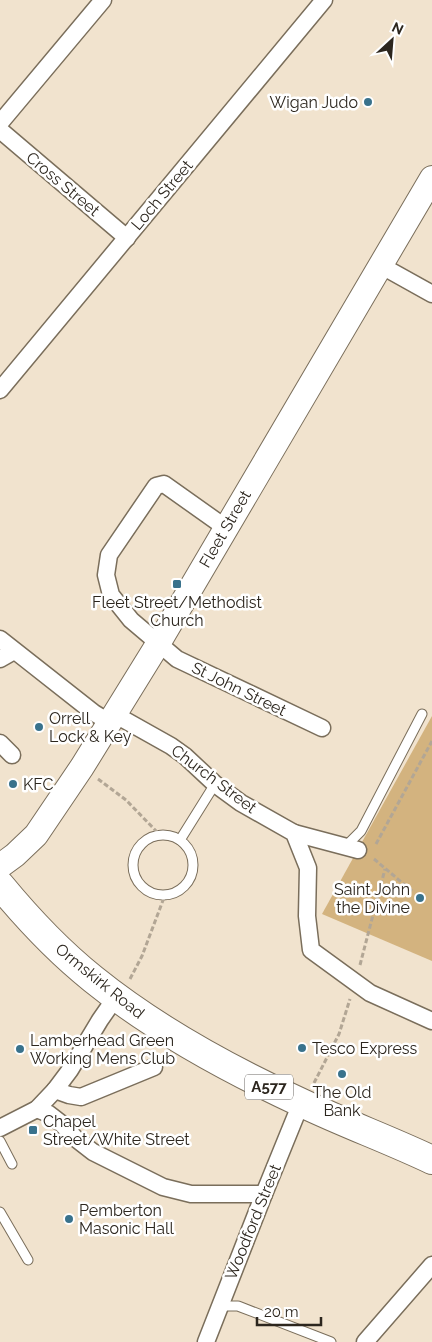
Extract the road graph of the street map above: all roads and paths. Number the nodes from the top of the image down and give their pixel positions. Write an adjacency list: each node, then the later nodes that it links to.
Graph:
1 (103, 0): 3 (street)
2 (324, 0): 6 (street, Loch Street)
3 (0, 124)
4 (0, 130): 6 (street, Cross Street)
5 (432, 178): 7 (street, Fleet Street)
6 (127, 238): 9 (street, Loch Street)
7 (380, 265): 8 (street); 10 (street, Fleet Street)
8 (432, 294)
9 (0, 390)
10 (226, 528): 12 (street, Fleet Street); 12 (street, St John Street)
11 (0, 639): 13 (street, Church Street)
12 (158, 644): 15 (street, Fleet Street); 16 (street, St John Street)
13 (7, 655): 15 (street, Church Street)
14 (422, 714): 25 (lane)
15 (112, 718): 20 (street, Fleet Street); 21 (street, Church Street)
16 (322, 728)
17 (432, 741): 25 (path)
18 (0, 743): 19 (street)
19 (12, 755)
20 (82, 767): 23 (path); 26 (street, Fleet Street)
21 (215, 784): 22 (street, Church Street); 24 (lane)
22 (294, 832): 25 (street, Church Street); 31 (street)
23 (160, 835): 24 (lane); 30 (lane)
24 (180, 840): 30 (lane)
25 (362, 850): 27 (path)
26 (0, 866)
27 (385, 868): 29 (path); 31 (path)
28 (0, 885): 32 (highway, Ormskirk Road / A577)
29 (412, 891)
30 (165, 895): 32 (path)
31 (355, 983): 33 (street); 36 (path)
32 (116, 997): 35 (street); 36 (highway, Ormskirk Road / A577)
33 (432, 1021)
34 (154, 1067): 35 (street)
35 (55, 1090): 37 (street)
36 (307, 1095): 40 (highway, Ormskirk Road / A577); 42 (street, Woodford Street)
37 (37, 1108): 38 (street); 42 (street)
38 (0, 1128)
39 (0, 1141): 41 (lane)
40 (432, 1160)
41 (12, 1164)
42 (264, 1194): 46 (street, Woodford Street)
43 (0, 1212): 44 (lane)
44 (28, 1260)
45 (432, 1265): 49 (street)
46 (220, 1306): 47 (street, Woodford Street); 48 (lane)
47 (206, 1342)
48 (332, 1342)
49 (363, 1342)

